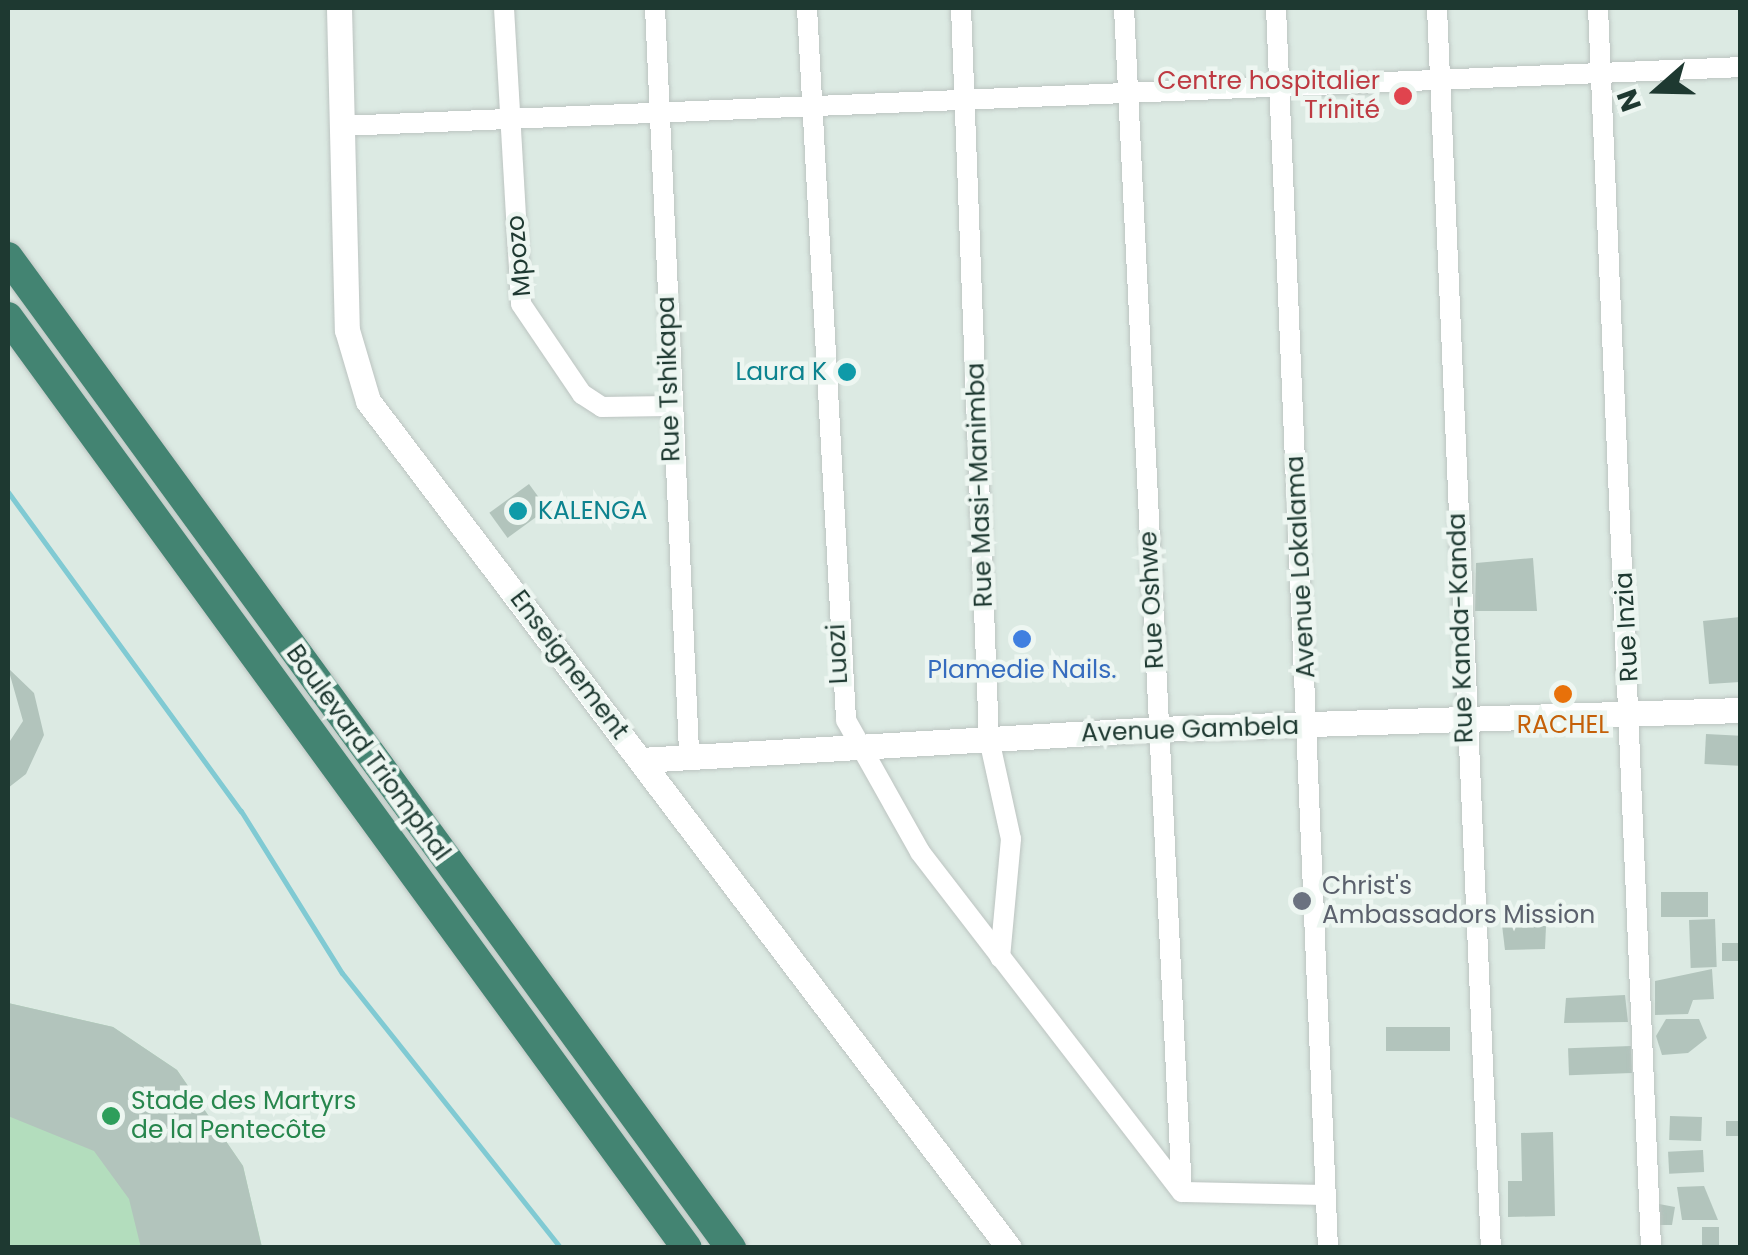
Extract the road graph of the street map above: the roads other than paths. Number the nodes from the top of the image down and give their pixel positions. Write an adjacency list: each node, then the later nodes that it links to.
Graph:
1 (339, 8): 19 (street, Enseignement)
2 (504, 8): 18 (street, Mpozo)
3 (655, 8): 17 (street, Rue Tshikapa)
4 (807, 8): 16 (street, Luozi)
5 (961, 8): 15 (street, Rue Masi-Manimba)
6 (1124, 8): 14 (street, Rue Oshwe)
7 (1276, 8): 13 (street, Avenue Lokalama)
8 (1437, 8): 12 (street, Rue Kanda-Kanda)
9 (1598, 8): 11 (street, Rue Inzia)
10 (1740, 67): 11 (street)
11 (1600, 73): 12 (street); 24 (street, Rue Inzia)
12 (1440, 81): 13 (street); 25 (street, Rue Kanda-Kanda)
13 (1279, 84): 14 (street); 26 (street, Avenue Lokalama)
14 (1128, 92): 15 (street); 27 (street, Rue Oshwe)
15 (966, 99): 16 (street); 28 (street, Rue Masi-Manimba)
16 (814, 101): 17 (street); 29 (street, Luozi)
17 (660, 110): 18 (street); 22 (street, Rue Tshikapa)
18 (509, 118): 19 (street); 22 (street, Mpozo)
19 (341, 126): 31 (street, Enseignement)
20 (8, 257): 36 (highway, Boulevard Triomphal)
21 (8, 316): 35 (highway, Boulevard Triomphal)
22 (669, 406): 30 (street, Rue Tshikapa)
23 (1740, 710): 24 (street, Avenue Gambela)
24 (1631, 713): 25 (street, Avenue Gambela); 40 (street, Rue Inzia)
25 (1464, 721): 26 (street, Avenue Gambela); 39 (street, Rue Kanda-Kanda)
26 (1308, 725): 27 (street, Avenue Gambela); 34 (street, Avenue Lokalama)
27 (1158, 729): 28 (street, Avenue Gambela); 33 (street, Rue Oshwe)
28 (990, 740): 29 (street, Avenue Gambela); 32 (street, Rue Masi-Manimba)
29 (858, 746): 30 (street, Avenue Gambela); 32 (street, Luozi)
30 (688, 751): 31 (street, Avenue Gambela)
31 (642, 760): 37 (street, Enseignement)
32 (1000, 957): 33 (street, Luozi)
33 (1182, 1192): 34 (street)
34 (1326, 1194): 38 (street, Avenue Lokalama)
35 (687, 1248)
36 (730, 1248)
37 (1009, 1248)
38 (1328, 1248)
39 (1491, 1248)
40 (1651, 1248)

